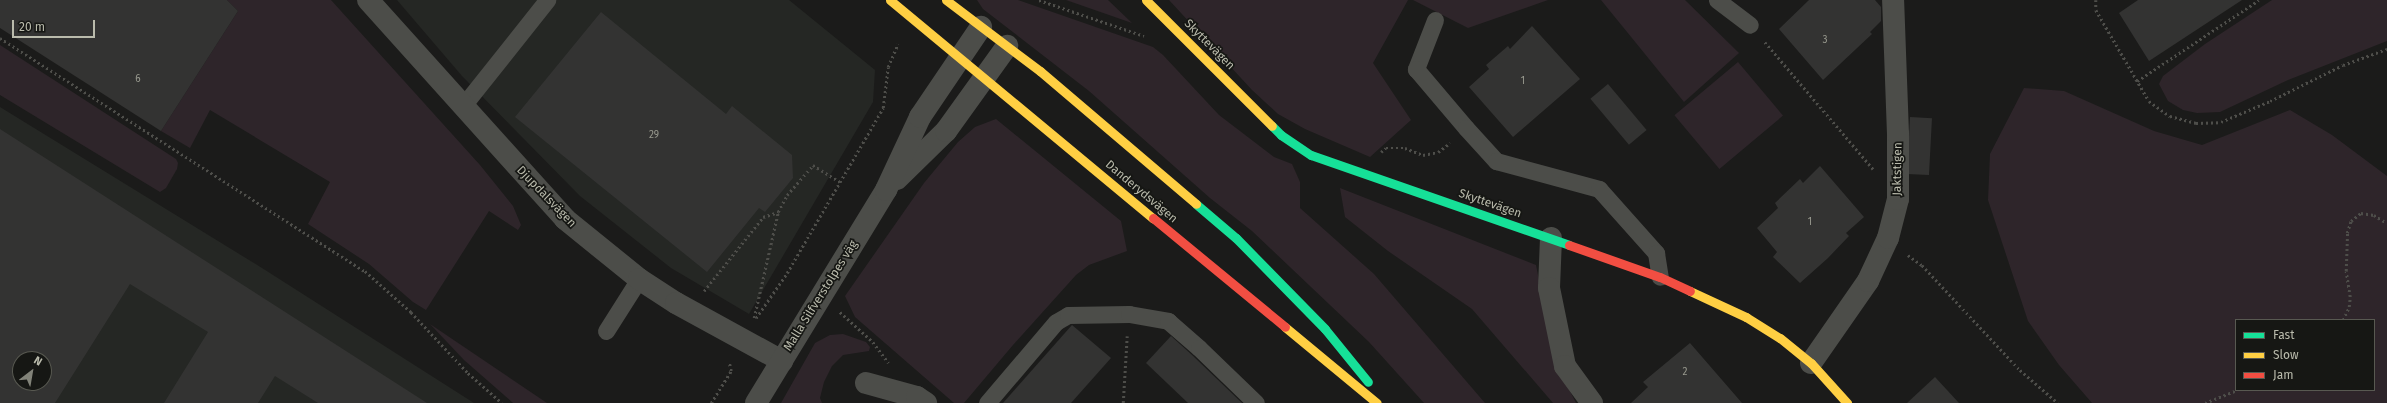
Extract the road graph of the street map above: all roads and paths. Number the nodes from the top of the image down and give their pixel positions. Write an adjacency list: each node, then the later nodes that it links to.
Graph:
1 (368, 0): 22 (street, Djupdalsvägen)
2 (547, 0): 22 (lane)
3 (890, 0): 19 (main road, Danderydsvägen)
4 (946, 0): 13 (main road)
5 (1039, 0): 15 (path)
6 (1146, 0): 24 (main road, Skyttevägen)
7 (1717, 0): 12 (lane)
8 (1894, 0): 27 (street, Jaktstigen)
9 (2096, 0): 21 (path)
10 (2259, 0): 21 (path)
11 (1435, 20): 23 (lane)
12 (1750, 25): 27 (path)
13 (981, 27): 17 (main road); 19 (street, Malla Silfverstolpes väg)
14 (0, 38): 45 (path)
15 (1149, 38)
16 (898, 44): 25 (path)
17 (1007, 46): 20 (street, Malla Silfverstolpes väg); 53 (main road)
18 (2387, 49): 21 (path)
19 (959, 58): 20 (main road, Danderydsvägen); 26 (street, Malla Silfverstolpes väg)
20 (983, 77): 26 (street, Malla Silfverstolpes väg); 52 (main road, Danderydsvägen)
21 (2137, 81)
22 (462, 107): 33 (street, Djupdalsvägen)
23 (1466, 128): 24 (path); 32 (lane)
24 (1365, 173): 30 (main road, Skyttevägen)
25 (840, 182): 28 (path); 28 (path)
26 (886, 190): 40 (street, Malla Silfverstolpes väg)
27 (1898, 199): 31 (street, Jaktstigen)
28 (778, 212): 34 (path)
29 (2387, 223): 37 (path)
30 (1551, 238): 32 (main road, Skyttevägen); 54 (street)
31 (1888, 238): 41 (street, Jaktstigen); 56 (path)
32 (1660, 277): 41 (main road, Skyttevägen)
33 (639, 279): 38 (lane); 40 (street, Djupdalsvägen)
34 (701, 294)
35 (840, 312): 42 (path)
36 (1129, 314): 49 (lane); 50 (path); 51 (lane)
37 (2343, 319)
38 (606, 331)
39 (728, 357): 46 (path)
40 (782, 361): 47 (street, Malla Silfverstolpes väg)
41 (1811, 363): 55 (main road, Skyttevägen)
42 (892, 366)
43 (866, 383): 48 (street)
44 (2235, 391): 57 (path)
45 (502, 403)
46 (710, 403)
47 (756, 403)
48 (926, 403)
49 (987, 403)
50 (1123, 403)
51 (1256, 403)
52 (1377, 403)
53 (1384, 403)
54 (1592, 403)
55 (1847, 403)
56 (2058, 403)
57 (2205, 403)

